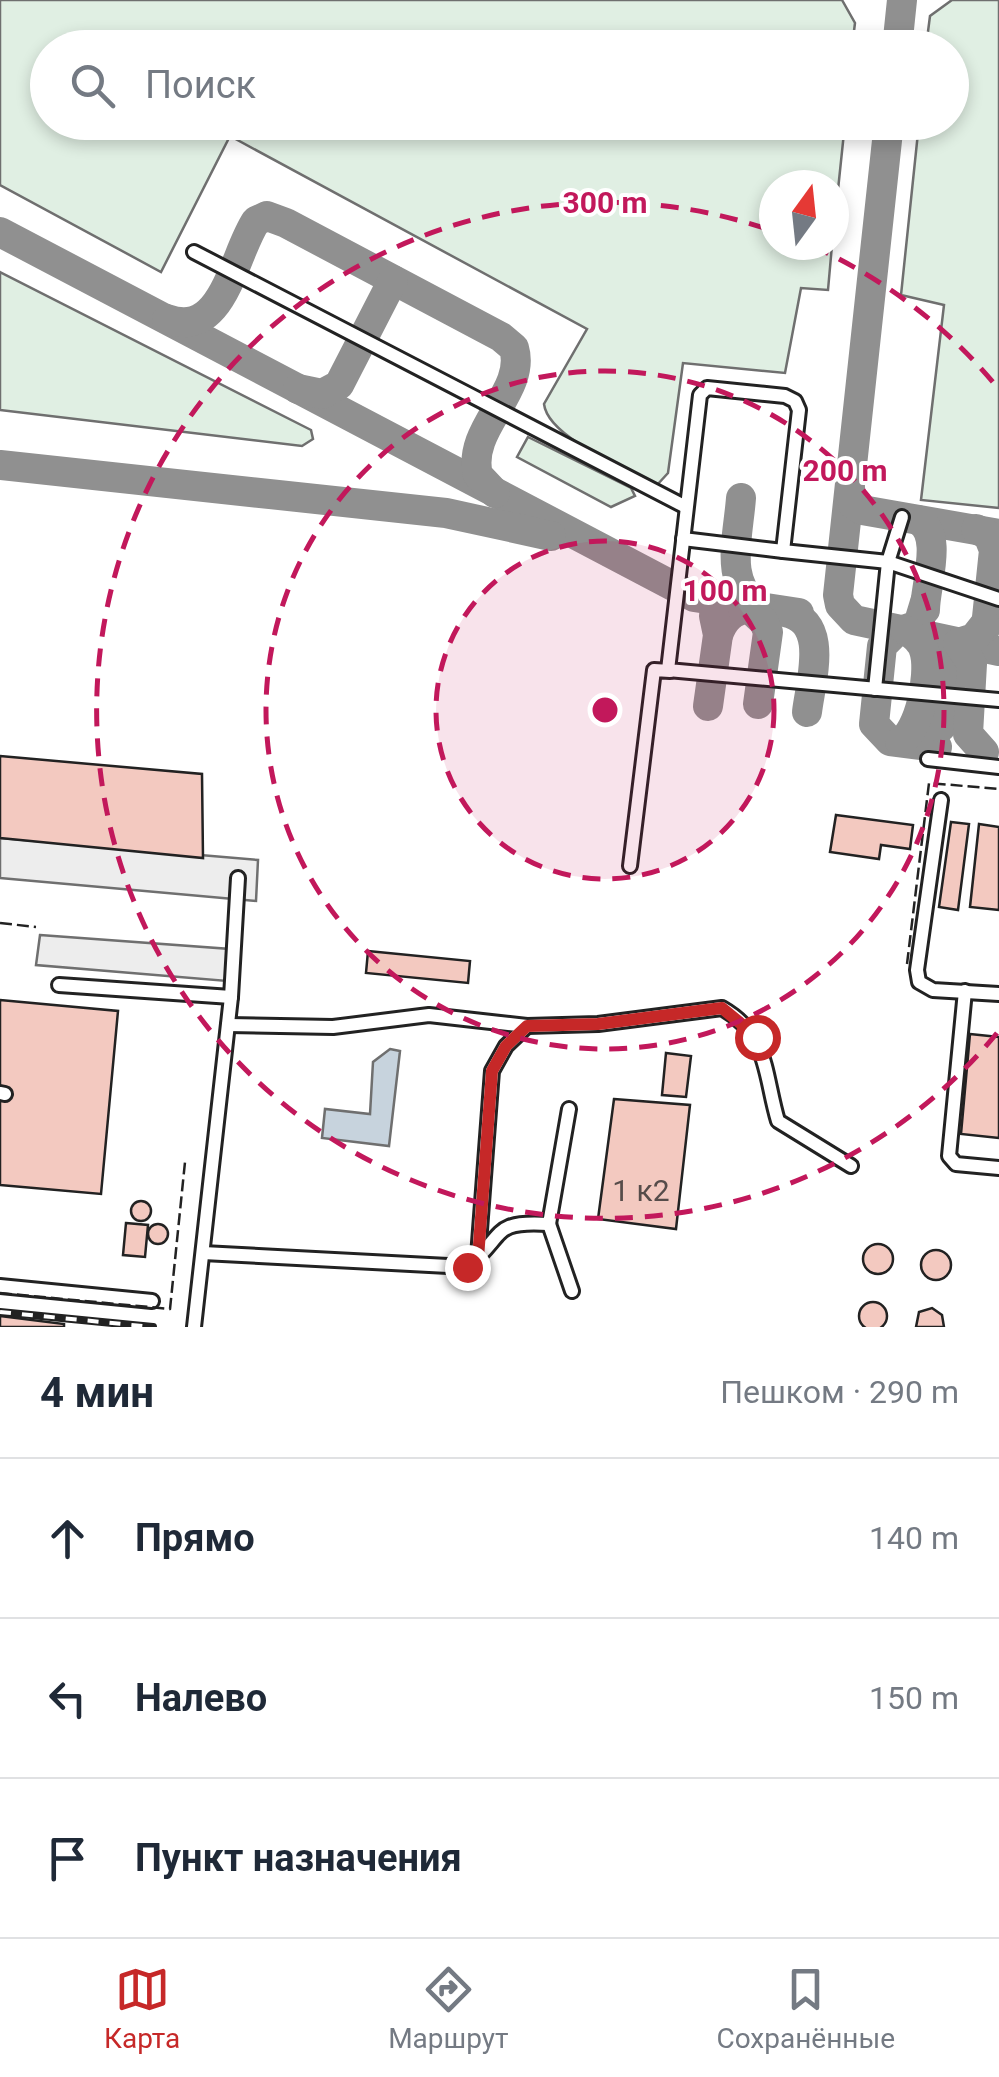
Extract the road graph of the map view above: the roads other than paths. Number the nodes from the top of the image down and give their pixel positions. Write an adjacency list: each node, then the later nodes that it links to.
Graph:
1 (194, 252): 2 (lane)
2 (686, 507): 4 (lane); 5 (lane)
3 (902, 517): 6 (lane)
4 (682, 540): 5 (lane); 8 (lane)
5 (783, 551): 6 (lane)
6 (888, 562): 7 (lane); 9 (lane)
7 (999, 599)
8 (670, 671): 9 (lane); 14 (lane)
9 (875, 689): 10 (lane)
10 (999, 700)
11 (928, 759): 12 (lane)
12 (999, 768)
13 (941, 800): 17 (lane)
14 (630, 866)
15 (238, 878): 19 (lane)
16 (59, 986): 19 (lane)
17 (965, 991): 18 (lane); 24 (lane)
18 (999, 994)
19 (231, 997): 20 (lane)
20 (228, 1025): 21 (lane); 26 (lane)
21 (527, 1026): 23 (lane); 27 (lane)
22 (569, 1109): 25 (lane)
23 (851, 1166)
24 (999, 1168)
25 (550, 1224): 27 (lane); 29 (lane)
26 (203, 1253): 27 (lane); 31 (lane)
27 (478, 1258)
28 (0, 1286): 30 (lane)
29 (572, 1291)
30 (152, 1300)
31 (194, 1327)

